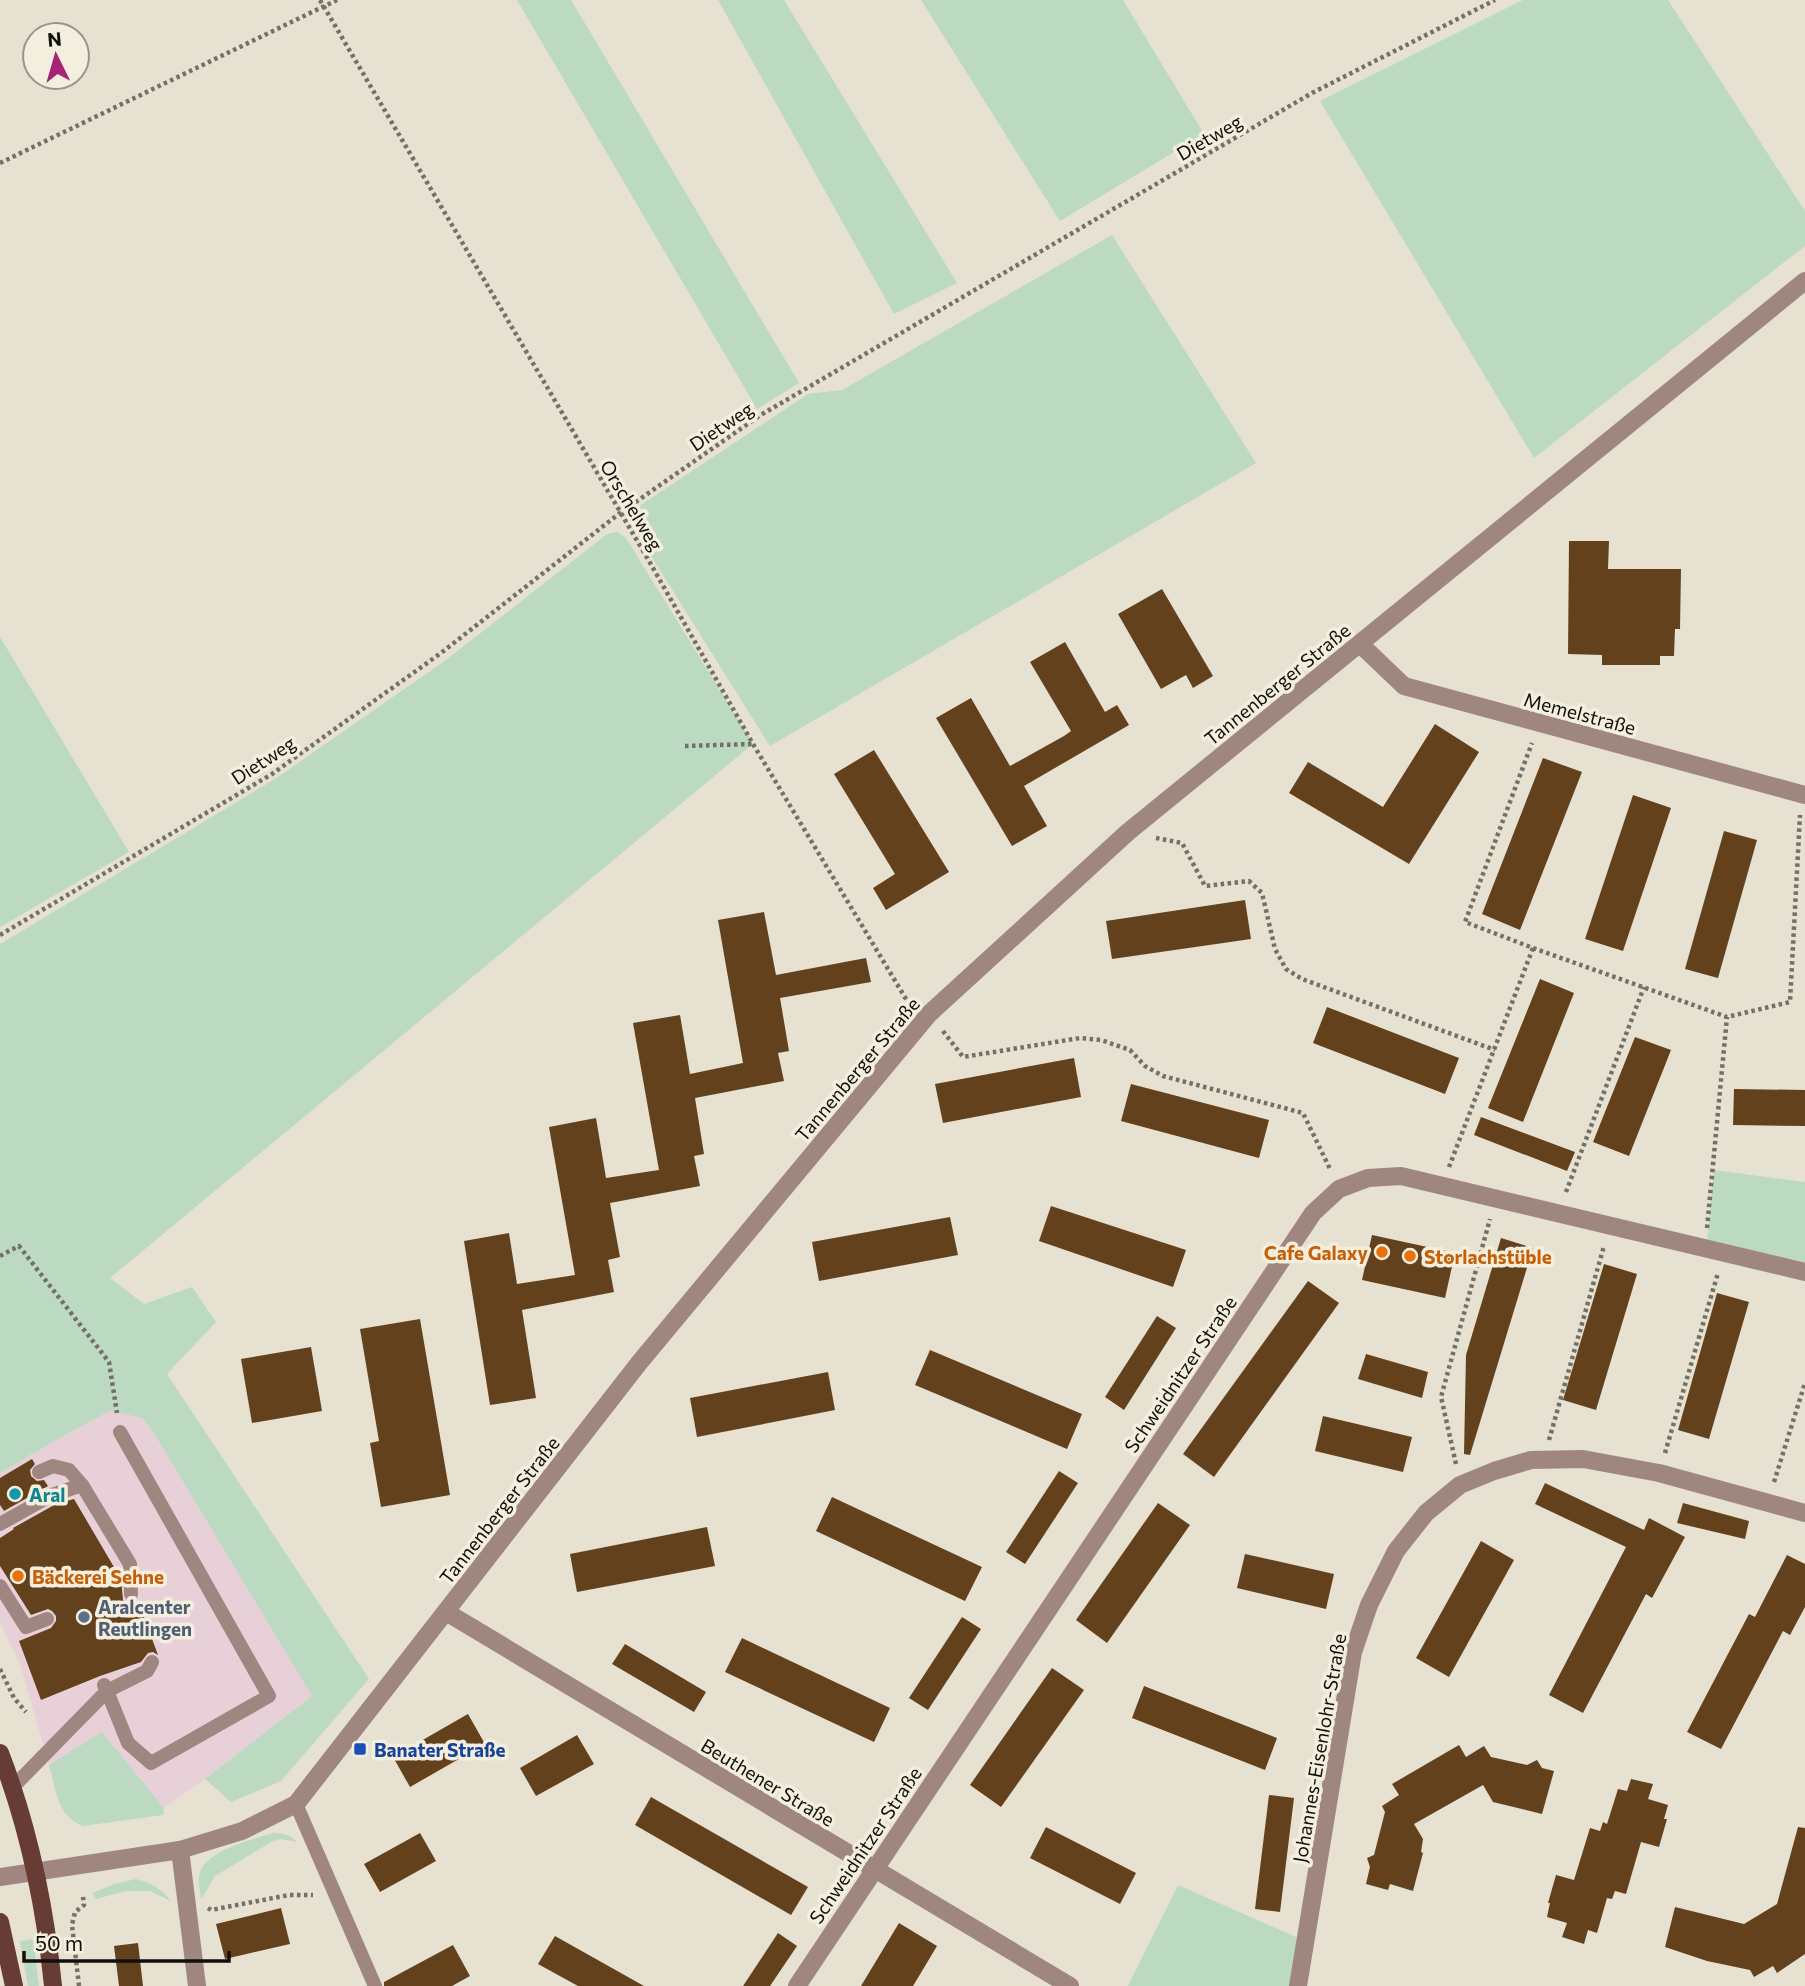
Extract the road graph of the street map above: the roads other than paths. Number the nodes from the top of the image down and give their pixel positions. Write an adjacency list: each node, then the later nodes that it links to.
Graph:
1 (1805, 281): 2 (street, Tannenberger Straße)
2 (1360, 644): 3 (street, Memelstraße); 12 (street, Tannenberger Straße)
3 (1803, 794)
4 (1805, 1272): 20 (street, Schweidnitzer Straße)
5 (120, 1432): 15 (lane)
6 (39, 1472): 7 (lane)
7 (82, 1485): 9 (lane); 11 (lane)
8 (1805, 1513): 30 (street, Johannes-Eisenlohr-Straße)
9 (0, 1524)
10 (0, 1586): 13 (lane)
11 (131, 1594)
12 (446, 1612): 18 (street, Tannenberger Straße); 20 (street, Beuthener Straße)
13 (47, 1619)
14 (152, 1662): 15 (lane)
15 (105, 1687): 17 (lane)
16 (0, 1753): 17 (main road)
17 (12, 1788): 21 (main road)
18 (296, 1804): 19 (street, Tannenberger Straße); 27 (lane)
19 (180, 1850): 21 (street, Tannenberger Straße); 26 (street)
20 (874, 1870): 28 (street, Schweidnitzer Straße); 29 (street, Beuthener Straße)
21 (37, 1872): 22 (street, Tannenberger Straße); 25 (main road)
22 (0, 1877)
23 (0, 1922): 24 (main road)
24 (14, 1986)
25 (53, 1986)
26 (197, 1986)
27 (375, 1986)
28 (797, 1986)
29 (1070, 1986)
30 (1298, 1986)

